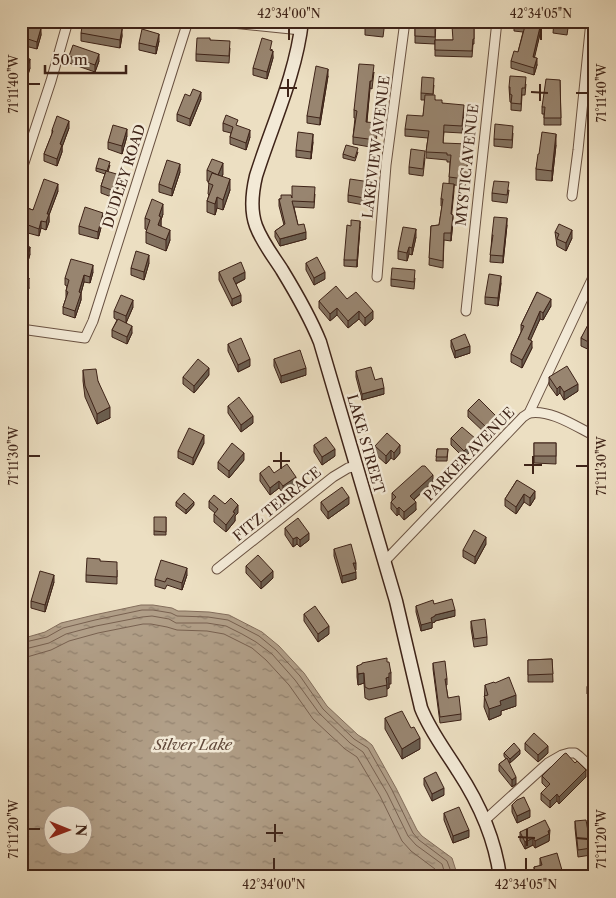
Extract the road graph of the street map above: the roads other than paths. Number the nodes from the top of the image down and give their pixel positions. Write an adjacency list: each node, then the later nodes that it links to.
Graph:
1 (68, 21): 8 (street)
2 (188, 21): 13 (street, DUDLEY ROAD)
3 (213, 21): 7 (street)
4 (404, 21): 11 (street, LAKEVIEW AVENUE)
5 (497, 21): 12 (street, MYSTIC AVENUE)
6 (591, 21): 9 (street)
7 (302, 26): 16 (street, LAKE STREET)
8 (21, 172)
9 (572, 196)
10 (595, 273): 14 (street, PARKER AVENUE)
11 (376, 277)
12 (466, 311)
13 (21, 329)
14 (529, 413): 15 (street); 17 (street, PARKER AVENUE)
15 (595, 436)
16 (357, 466): 17 (street, LAKE STREET); 18 (street, FITZ TERRACE)
17 (385, 561): 20 (street, LAKE STREET)
18 (217, 569)
19 (595, 771): 20 (street)
20 (484, 821): 21 (street, LAKE STREET)
21 (500, 877)

